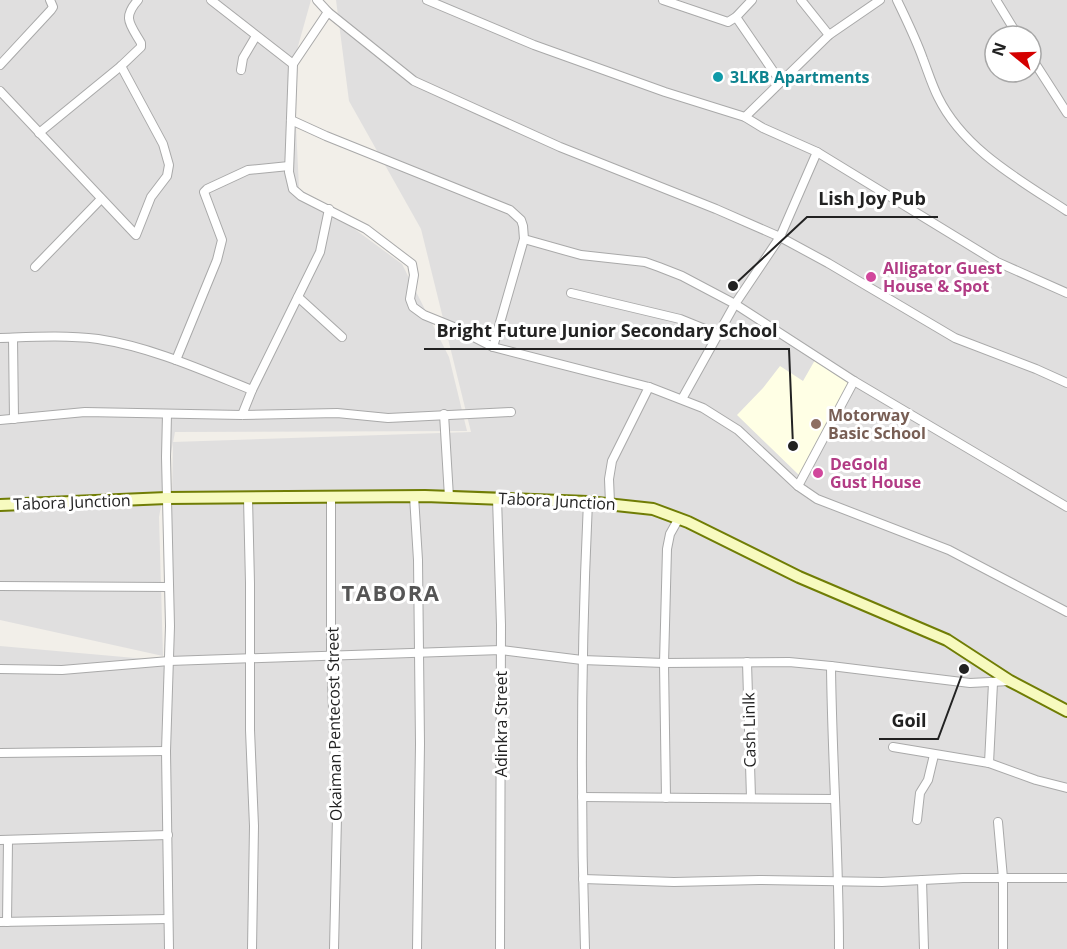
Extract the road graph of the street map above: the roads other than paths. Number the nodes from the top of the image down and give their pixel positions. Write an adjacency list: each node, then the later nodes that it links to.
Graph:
1 (50, 0): 18 (street)
2 (138, 0): 19 (street)
3 (211, 0): 16 (street)
4 (317, 0): 12 (street)
5 (427, 0): 25 (street)
6 (663, 0): 13 (street)
7 (752, 0): 13 (street)
8 (801, 0): 15 (street)
9 (880, 0): 15 (street)
10 (897, 0): 32 (street)
11 (996, 0): 14 (street)
12 (328, 12): 17 (street); 33 (street)
13 (736, 17): 22 (street)
14 (1011, 24)
15 (829, 35): 22 (street)
16 (256, 36): 17 (street); 20 (street)
17 (293, 64): 26 (street)
18 (0, 65)
19 (121, 66): 27 (street); 30 (street)
20 (241, 70)
21 (1043, 75): 24 (street)
22 (780, 81): 25 (street)
23 (0, 91): 27 (street)
24 (1067, 112)
25 (745, 117): 28 (street)
26 (291, 120): 29 (street); 34 (street)
27 (39, 133): 30 (street)
28 (817, 152): 33 (street); 37 (street)
29 (289, 166): 31 (street); 45 (street)
30 (101, 199): 35 (street)
31 (329, 209): 38 (street); 44 (street)
32 (1067, 211)
33 (780, 237): 39 (street); 47 (street)
34 (524, 239): 39 (street); 44 (street)
35 (36, 267)
36 (571, 293): 40 (street)
37 (1067, 293)
38 (298, 297): 41 (street); 49 (street)
39 (735, 304): 40 (street); 46 (street)
40 (717, 334): 50 (street)
41 (342, 337)
42 (0, 338): 43 (street)
43 (13, 338): 45 (street); 55 (street)
44 (493, 347): 48 (street)
45 (176, 360): 49 (street)
46 (854, 381): 57 (street); 67 (street)
47 (1067, 383)
48 (649, 387): 50 (street); 65 (street)
49 (252, 390): 54 (street)
50 (682, 399): 57 (street)
51 (511, 412): 53 (street)
52 (168, 414): 54 (street); 55 (street); 60 (street)
53 (444, 414): 54 (street); 59 (street)
54 (242, 415)
55 (14, 419): 56 (street)
56 (0, 420)
57 (798, 486): 71 (street)
58 (414, 496): 59 (street, Tabora Junction); 62 (street, Tabora Junction); 73 (street)
59 (449, 497): 63 (street, Tabora Junction)
60 (167, 498): 61 (street, Tabora Junction); 66 (street, Tabora Junction); 70 (street)
61 (248, 498): 62 (street, Tabora Junction); 75 (street)
62 (330, 498): 74 (street, Okaiman Pentecost Street)
63 (496, 498): 64 (street, Tabora Junction); 72 (street, Adinkra Street)
64 (588, 502): 65 (street, Tabora Junction); 76 (street)
65 (610, 503): 68 (street, Tabora Junction)
66 (0, 505)
67 (1067, 507)
68 (679, 518): 79 (street); 82 (street, Tabora Junction)
69 (0, 586): 70 (street)
70 (169, 587): 77 (street)
71 (1067, 612)
72 (501, 650): 73 (street); 76 (street); 110 (street, Adinkra Street)
73 (417, 652): 74 (street); 109 (street)
74 (331, 654): 75 (street); 108 (street, Okaiman Pentecost Street)
75 (250, 658): 77 (street); 107 (street)
76 (582, 660): 79 (street); 91 (street)
77 (169, 661): 81 (street); 86 (street)
78 (747, 662): 79 (street); 80 (street); 93 (street, Cash Linlk)
79 (664, 663): 92 (street)
80 (831, 666): 83 (street); 94 (street)
81 (0, 669)
82 (1010, 681): 83 (street); 84 (street, Tabora Junction)
83 (993, 683): 89 (street)
84 (1067, 711)
85 (893, 747): 88 (street)
86 (166, 751): 87 (street); 97 (street)
87 (0, 753)
88 (934, 755): 89 (street); 95 (street)
89 (989, 763): 90 (street)
90 (1067, 788)
91 (582, 797): 92 (street); 101 (street)
92 (666, 798): 93 (street)
93 (751, 798): 94 (street)
94 (834, 799): 103 (street)
95 (917, 820)
96 (998, 822): 99 (street)
97 (168, 835): 98 (street); 104 (street)
98 (4, 840): 105 (street)
99 (1003, 878): 100 (street); 102 (street); 114 (street)
100 (1067, 878)
101 (583, 879): 103 (street); 111 (street)
102 (922, 880): 103 (street); 113 (street)
103 (839, 882): 112 (street)
104 (168, 919): 105 (street); 106 (street)
105 (3, 922)
106 (168, 949)
107 (252, 949)
108 (334, 949)
109 (417, 949)
110 (500, 949)
111 (585, 949)
112 (839, 949)
113 (924, 949)
114 (1003, 949)

